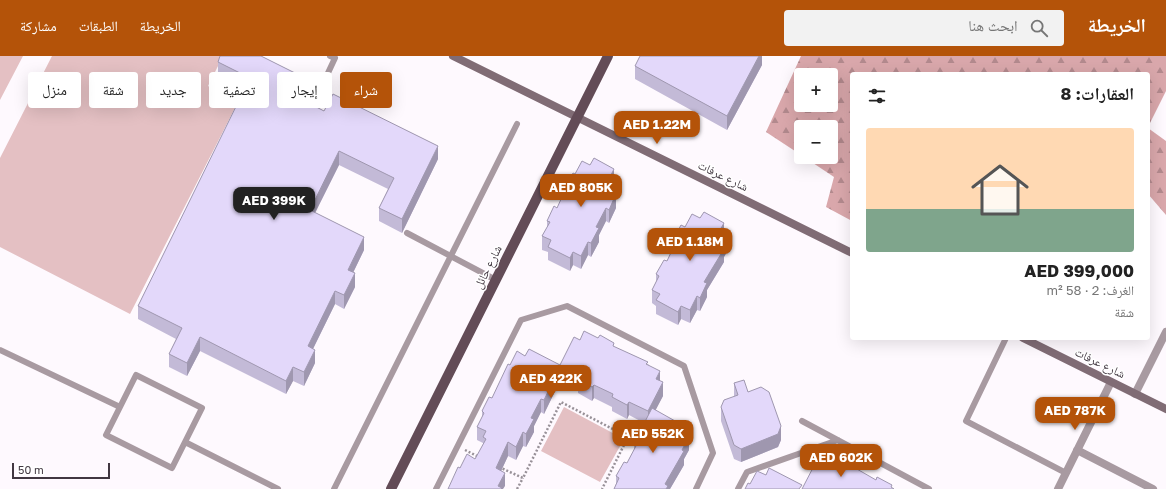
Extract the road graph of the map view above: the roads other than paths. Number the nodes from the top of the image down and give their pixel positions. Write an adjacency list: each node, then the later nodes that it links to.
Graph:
1 (330, 56): 4 (lane)
2 (453, 56): 5 (street, شارع عرفات)
3 (608, 56): 5 (main road, شارع حائل)
4 (328, 72)
5 (577, 117): 8 (street, شارع عرفات); 10 (main road, شارع حائل)
6 (517, 124): 9 (lane)
7 (407, 233): 9 (lane)
8 (850, 252)
9 (452, 256): 10 (lane); 25 (lane)
10 (496, 280): 26 (main road, شارع حائل)
11 (1166, 332): 16 (street)
12 (1005, 340): 23 (lane)
13 (1027, 340): 15 (street, شارع عرفات)
14 (0, 350): 17 (lane)
15 (1111, 382): 16 (street, شارع عرفات); 22 (street)
16 (1135, 394): 18 (street, شارع عرفات)
17 (120, 407): 21 (lane); 21 (lane)
18 (1166, 409)
19 (802, 421): 20 (lane)
20 (838, 440): 29 (lane); 30 (lane)
21 (185, 442): 24 (lane)
22 (1077, 450): 23 (street); 32 (street)
23 (1066, 473): 31 (street)
24 (278, 489)
25 (334, 489)
26 (391, 489)
27 (436, 489): 28 (lane)
28 (696, 489)
29 (738, 489)
30 (929, 489)
31 (1058, 489)
32 (1153, 489)

